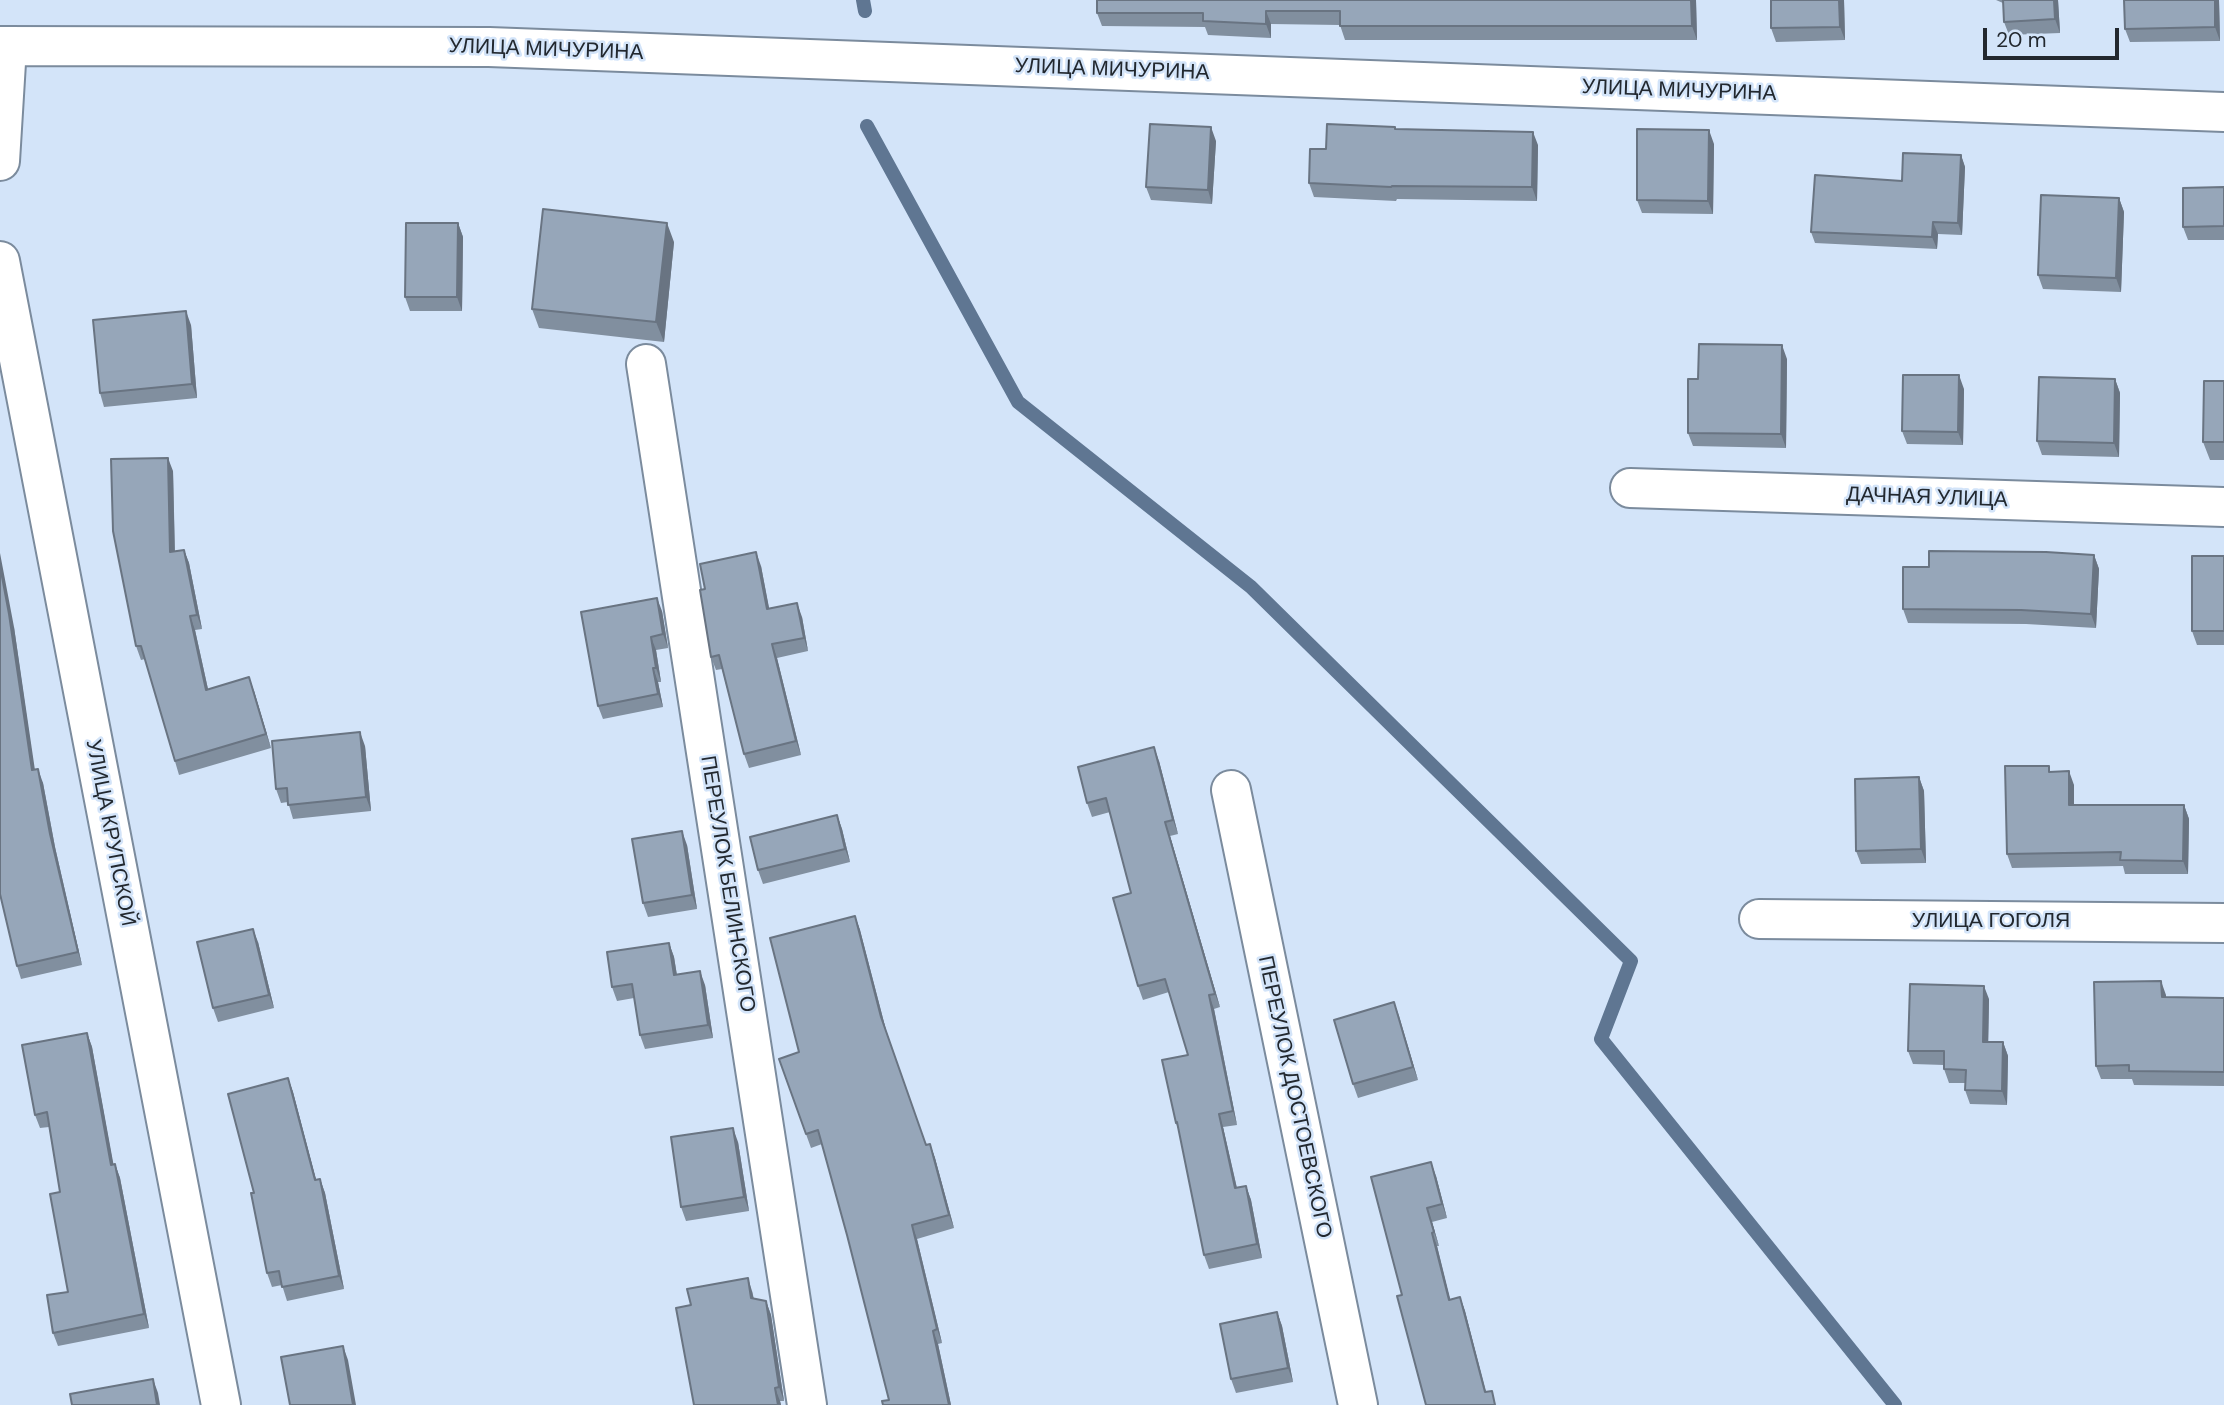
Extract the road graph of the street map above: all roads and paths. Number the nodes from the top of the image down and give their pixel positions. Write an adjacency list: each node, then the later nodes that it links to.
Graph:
1 (3, 46): 2 (street, УЛИЦА МИЧУРИНА); 3 (street)
2 (2224, 112)
3 (0, 161)
4 (0, 261): 11 (street, УЛИЦА КРУПСКОЙ)
5 (646, 364): 12 (street, ПЕРЕУЛОК БЕЛИНСКОГО)
6 (1630, 488): 7 (street, ДАЧНАЯ УЛИЦА)
7 (2224, 508)
8 (1231, 790): 13 (street, ПЕРЕУЛОК ДОСТОЕВСКОГО)
9 (1759, 919): 10 (street, УЛИЦА ГОГОЛЯ)
10 (2224, 923)
11 (220, 1405)
12 (807, 1405)
13 (1358, 1405)

